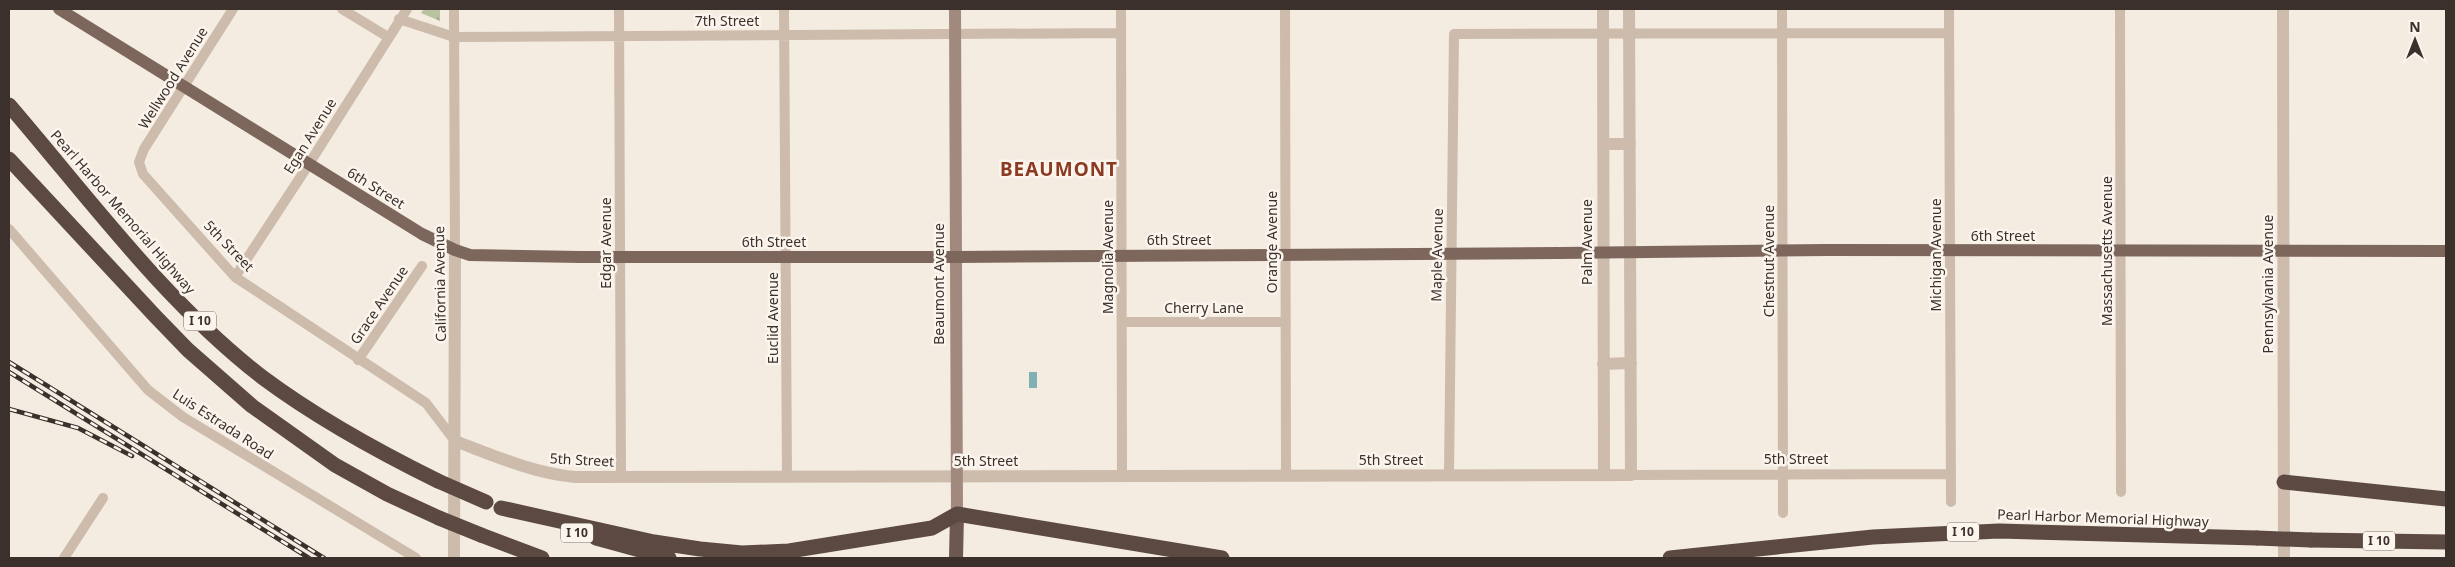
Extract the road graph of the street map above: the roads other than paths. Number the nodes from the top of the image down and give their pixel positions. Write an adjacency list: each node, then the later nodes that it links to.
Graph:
1 (61, 9): 28 (main road, 6th Street)
2 (233, 9): 28 (street, Wellwood Avenue)
3 (342, 9): 26 (street)
4 (407, 9): 17 (street, Egan Avenue)
5 (454, 9): 27 (street, California Avenue)
6 (619, 9): 25 (street, Edgar Avenue)
7 (784, 9): 24 (street, Euclid Avenue)
8 (955, 9): 21 (main road, Beaumont Avenue)
9 (1121, 9): 19 (street, Magnolia Avenue)
10 (1285, 9): 45 (street, Orange Avenue)
11 (1603, 9): 22 (street, Palm Avenue)
12 (1630, 9): 23 (street)
13 (1782, 9): 20 (street, Chestnut Avenue)
14 (1949, 9): 18 (street, Michigan Avenue)
15 (2120, 9): 39 (street, Massachusetts Avenue)
16 (2283, 9): 40 (street, Pennsylvania Avenue)
17 (399, 19): 26 (street, Egan Avenue); 27 (street, 7th Street)
18 (1949, 32): 20 (street); 38 (street, Michigan Avenue)
19 (1121, 33): 21 (street, 7th Street); 46 (street, Magnolia Avenue)
20 (1782, 33): 23 (street); 37 (street, Chestnut Avenue)
21 (955, 34): 24 (street, 7th Street); 49 (main road, Beaumont Avenue)
22 (1603, 34): 23 (street); 30 (street, Palm Avenue); 44 (street, Maple Avenue)
23 (1630, 34): 31 (street)
24 (784, 35): 25 (street, 7th Street); 48 (street, Euclid Avenue)
25 (620, 36): 27 (street, 7th Street); 47 (street, Edgar Avenue)
26 (388, 37): 34 (street, Egan Avenue)
27 (454, 37): 36 (street, California Avenue)
28 (184, 86): 33 (street, Wellwood Avenue); 34 (main road, 6th Street)
29 (9, 105): 73 (highway, Pearl Harbor Memorial Highway / I 10, bridge)
30 (1603, 144): 31 (street); 42 (street, Palm Avenue)
31 (1630, 144): 43 (street)
32 (9, 159): 81 (highway, I 10, bridge)
33 (139, 162): 51 (street, 5th Street)
34 (309, 164): 36 (main road, 6th Street); 51 (street, Egan Avenue)
35 (9, 229): 79 (street, Luis Estrada Road)
36 (455, 250): 47 (main road, 6th Street); 57 (street, California Avenue)
37 (1783, 251): 38 (main road, 6th Street); 43 (main road, 6th Street); 58 (street, Chestnut Avenue)
38 (1950, 251): 39 (main road, 6th Street); 59 (street, Michigan Avenue)
39 (2120, 251): 40 (main road, 6th Street); 69 (street, Massachusetts Avenue)
40 (2283, 251): 41 (main road, 6th Street); 68 (street, Pennsylvania Avenue)
41 (2446, 251)
42 (1602, 252): 43 (main road, 6th Street); 44 (main road, 6th Street); 56 (street, Palm Avenue)
43 (1631, 252): 55 (street)
44 (1451, 253): 45 (main road, 6th Street); 61 (street, Maple Avenue)
45 (1286, 254): 46 (main road, 6th Street); 53 (street, Orange Avenue)
46 (1122, 255): 49 (main road, 6th Street); 52 (street, Magnolia Avenue)
47 (620, 257): 48 (main road, 6th Street); 67 (street, Edgar Avenue)
48 (786, 257): 49 (main road, 6th Street); 64 (street, Euclid Avenue)
49 (955, 257): 65 (main road, Beaumont Avenue)
50 (422, 266): 54 (street, Grace Avenue)
51 (235, 276): 54 (street, 5th Street)
52 (1122, 322): 53 (street, Cherry Lane); 66 (street, Magnolia Avenue)
53 (1286, 322): 60 (street, Orange Avenue)
54 (358, 360): 57 (street, 5th Street)
55 (1631, 363): 56 (street); 63 (street)
56 (1603, 364): 62 (street, Palm Avenue)
57 (455, 441): 67 (street, 5th Street); 80 (street, California Avenue)
58 (1783, 474): 59 (street, 5th Street); 63 (street, 5th Street); 74 (street, Chestnut Avenue)
59 (1950, 474): 72 (street, Michigan Avenue)
60 (1286, 475): 61 (street, 5th Street); 66 (street, 5th Street)
61 (1449, 475): 62 (street, 5th Street)
62 (1604, 475): 63 (street, 5th Street)
63 (1632, 475)
64 (788, 476): 65 (street, 5th Street); 67 (street, 5th Street)
65 (956, 476): 66 (street, 5th Street); 75 (main road, Beaumont Avenue)
66 (1122, 476)
67 (621, 477)
68 (2284, 482): 71 (highway); 85 (street, Pennsylvania Avenue)
69 (2121, 492)
70 (103, 498): 78 (street)
71 (2446, 499)
72 (1951, 502)
73 (501, 508): 75 (highway); 82 (highway, Pearl Harbor Memorial Highway / I 10)
74 (1783, 513)
75 (957, 514): 77 (highway, Beaumont Avenue); 83 (highway)
76 (2446, 542): 84 (highway, Pearl Harbor Memorial Highway / I 10, bridge)
77 (956, 555)
78 (64, 558)
79 (416, 558)
80 (454, 558)
81 (542, 558)
82 (670, 558)
83 (1222, 558)
84 (1670, 558)
85 (2284, 558)

